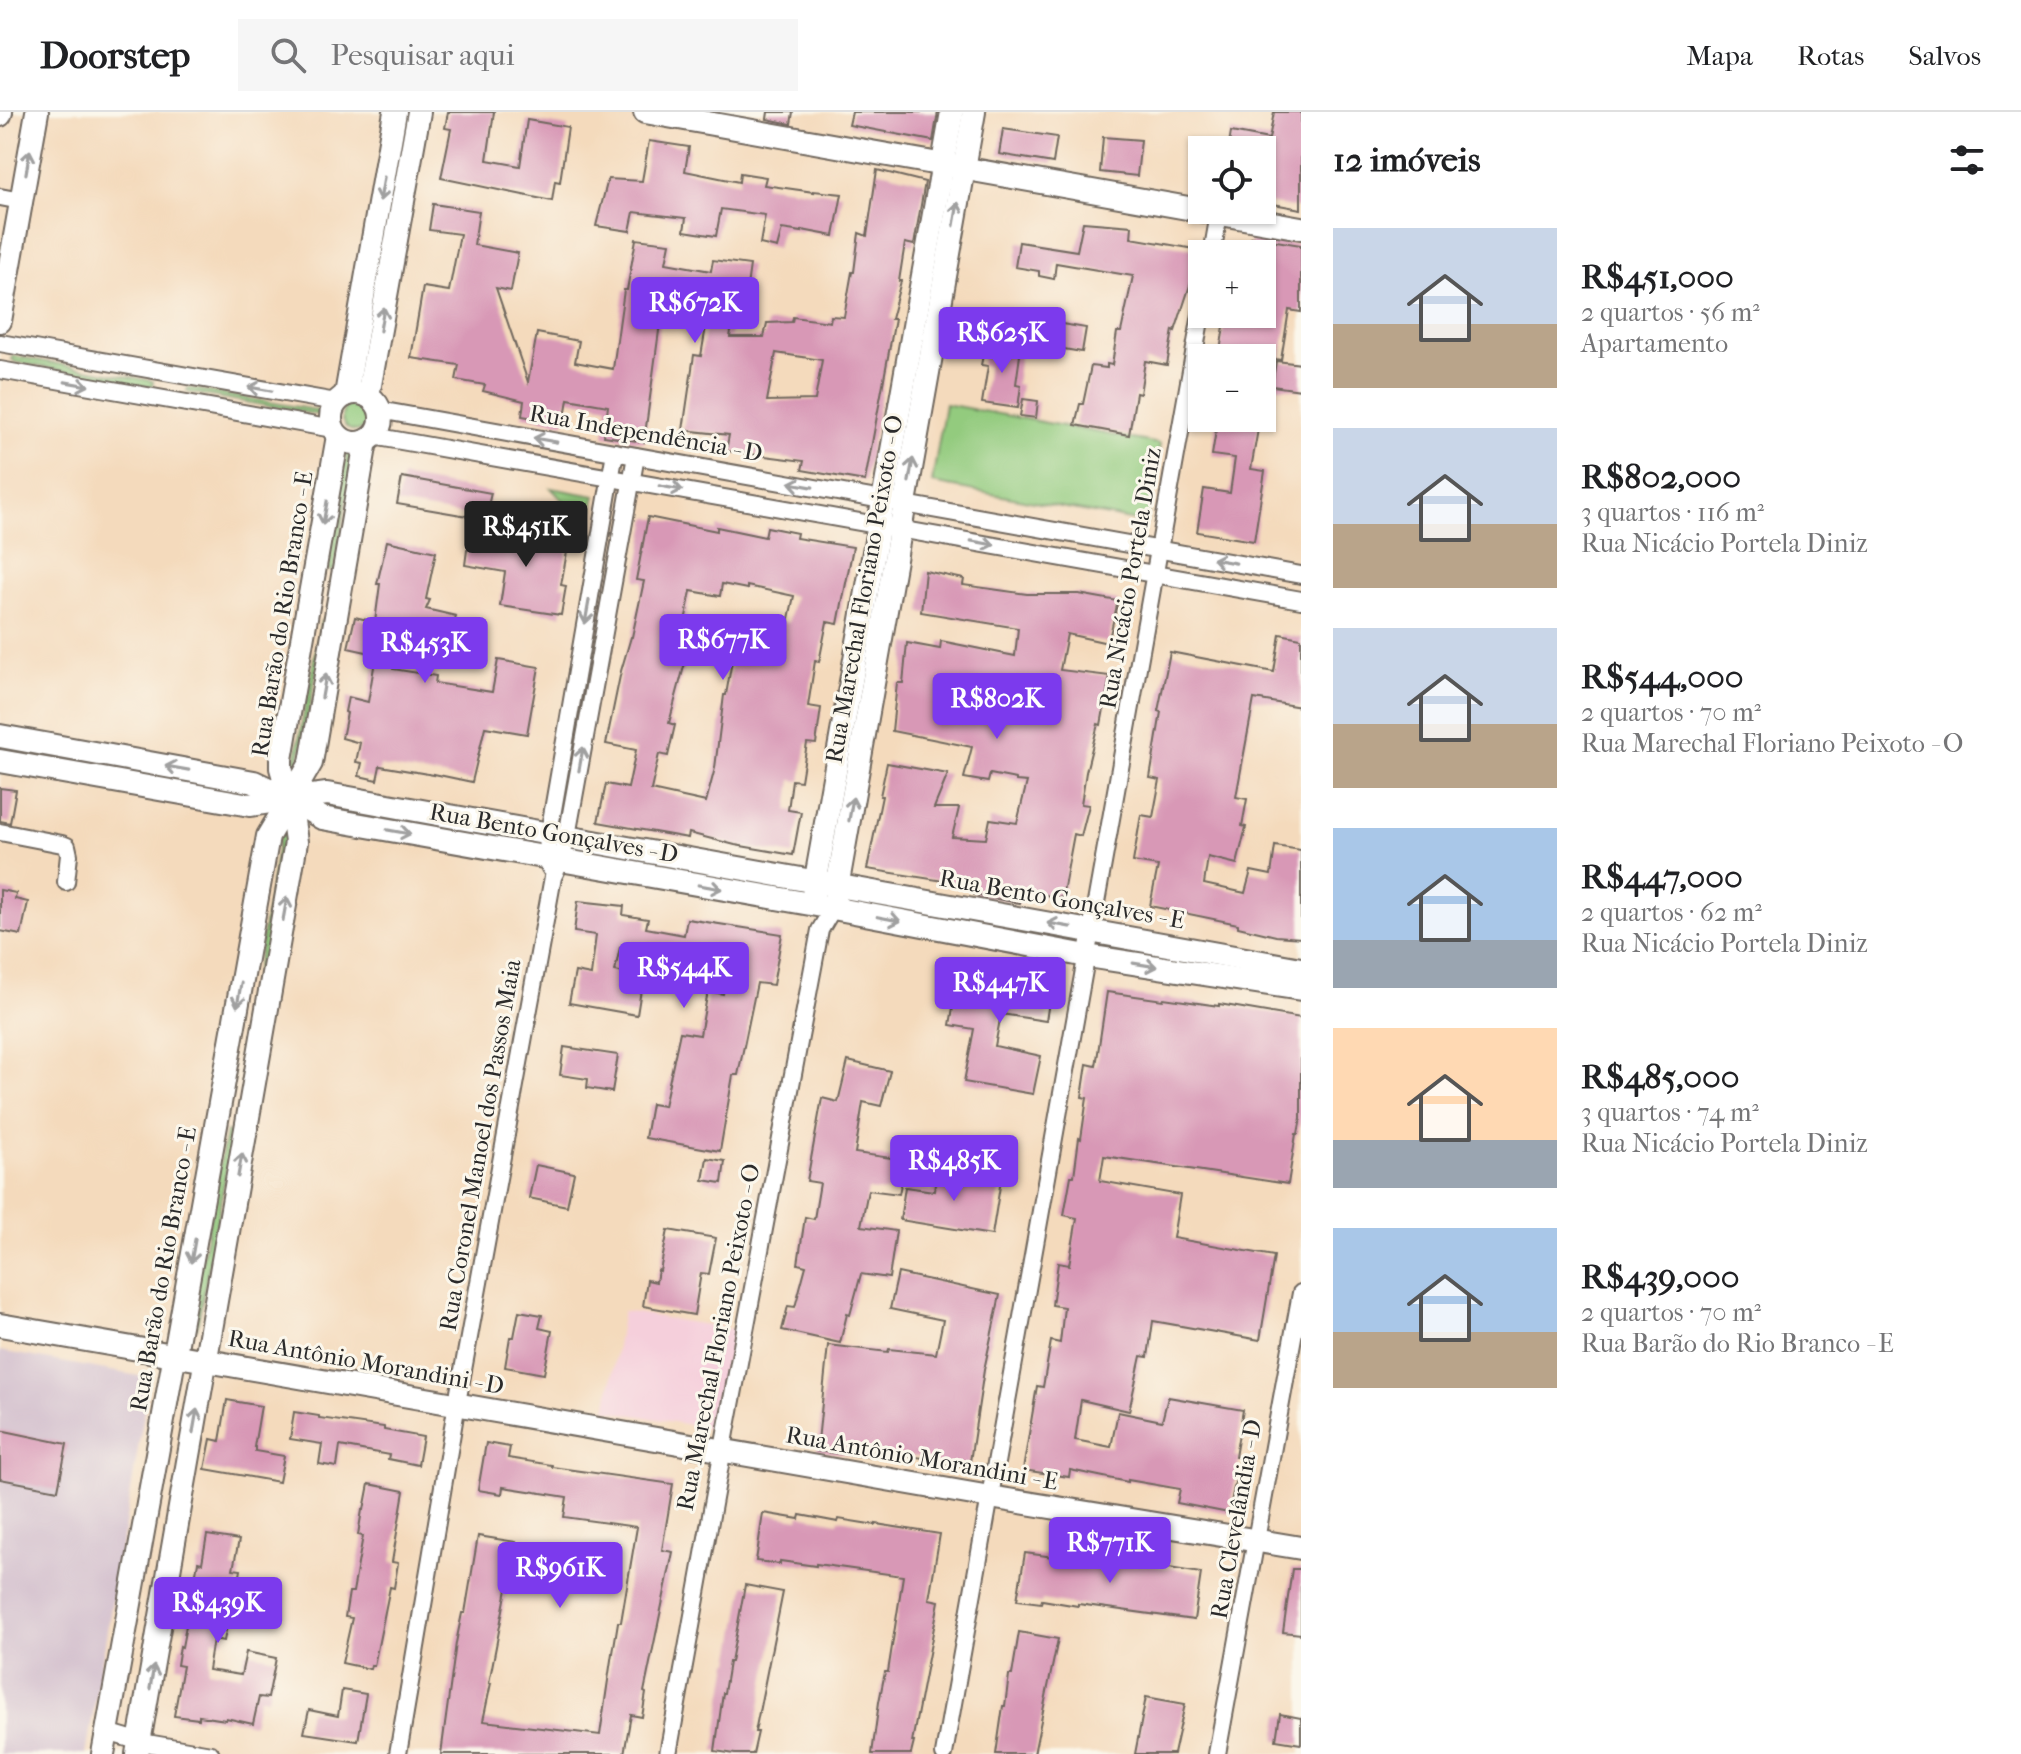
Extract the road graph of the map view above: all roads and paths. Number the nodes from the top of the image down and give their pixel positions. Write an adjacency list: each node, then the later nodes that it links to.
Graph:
1 (37, 112): 8 (street, one-way to 1)
2 (395, 112): 12 (street, one-way to 12)
3 (419, 112): 13 (street)
4 (645, 112): 7 (street)
5 (952, 112): 7 (street, Rua Marechal Floriano Peixoto - O)
6 (974, 112): 7 (street, Rua Marechal Floriano Peixoto - O)
7 (953, 167): 9 (street); 31 (street, Rua Marechal Floriano Peixoto - O)
8 (10, 199): 14 (street)
9 (1188, 209)
10 (1276, 224): 11 (street)
11 (1301, 228)
12 (372, 246): 13 (street); 20 (street)
13 (394, 250): 20 (street, one-way to 13)
14 (0, 321)
15 (1199, 328): 33 (street, Rua Nicácio Portela Diniz)
16 (0, 343): 18 (street, Rua Independência - D)
17 (0, 370): 19 (street, one-way to 19)
18 (167, 372): 19 (street); 20 (street, Rua Independência - D, one-way to 18)
19 (163, 399): 22 (street)
20 (358, 401): 21 (street, Rua Independência - D); 22 (street); 23 (street)
21 (481, 428): 24 (street, Rua Independência - D, one-way to 21); 25 (street)
22 (336, 432): 23 (street); 37 (street, Rua Barão do Rio Branco - E, one-way to 37)
23 (370, 438): 25 (street, Rua Independência - D); 39 (street, Rua Barão do Rio Branco - E)
24 (615, 452): 26 (street, Rua Independência - D); 28 (street, Rua Coronel Manoel dos Passos Maia)
25 (477, 454): 28 (street, Rua Independência - D)
26 (636, 456): 27 (street, Rua Independência - D); 29 (street, Rua Coronel Manoel dos Passos Maia)
27 (722, 471): 30 (street); 31 (street, Rua Independência - D, one-way to 27)
28 (611, 477): 29 (street, Rua Independência - D); 41 (street, Rua Coronel Manoel dos Passos Maia, one-way to 41)
29 (632, 481): 30 (street, Rua Independência - D, one-way to 30); 42 (street, Rua Coronel Manoel dos Passos Maia)
30 (718, 496): 32 (street, Rua Independência - D)
31 (894, 501): 32 (street, Rua Marechal Floriano Peixoto - O); 33 (street, Rua Independência - D)
32 (890, 526): 35 (street, Rua Independência - D, one-way to 35); 43 (street, Rua Marechal Floriano Peixoto - O); 44 (street, Rua Marechal Floriano Peixoto - O)
33 (1159, 549): 34 (street, Rua Independência - D, one-way to 33); 35 (street, Rua Nicácio Portela Diniz)
34 (1262, 567): 36 (street, Rua Independência - D); 38 (street)
35 (1155, 573): 38 (street, Rua Independência - D); 61 (street, Rua Nicácio Portela Diniz)
36 (1301, 575)
37 (311, 591): 39 (street); 49 (street, Rua Barão do Rio Branco - E)
38 (1257, 592): 40 (street, Rua Independência - D)
39 (340, 596): 49 (street, Rua Barão do Rio Branco - E, one-way to 39)
40 (1301, 600)
41 (581, 651): 42 (street); 52 (street, Rua Coronel Manoel dos Passos Maia)
42 (600, 653): 52 (street, Rua Coronel Manoel dos Passos Maia, one-way to 42)
43 (847, 703): 44 (street); 58 (street, Rua Marechal Floriano Peixoto - O)
44 (869, 708): 59 (street, Rua Marechal Floriano Peixoto - O, one-way to 44)
45 (0, 736): 46 (street, Rua Bento Gonçalves - D)
46 (107, 755): 48 (street); 49 (street, Rua Bento Gonçalves - D, one-way to 46)
47 (0, 761): 48 (street, Rua Bento Gonçalves - D)
48 (102, 779): 49 (street, Rua Bento Gonçalves - D)
49 (290, 799): 50 (street, Rua Bento Gonçalves - D); 53 (street, Rua Bento Gonçalves - D, one-way to 53); 65 (street, Rua Barão do Rio Branco - E, one-way to 65); 66 (street, Rua Barão do Rio Branco - E, one-way to 49)
50 (446, 815): 52 (street, Rua Bento Gonçalves - D); 53 (street)
51 (0, 832): 57 (street)
52 (558, 834): 54 (street, Rua Bento Gonçalves - D); 55 (street, Rua Coronel Manoel dos Passos Maia)
53 (442, 840): 55 (street, Rua Bento Gonçalves - D)
54 (659, 853): 56 (street); 58 (street, Rua Bento Gonçalves - D)
55 (553, 865): 56 (street, Rua Bento Gonçalves - D); 71 (street, Rua Coronel Manoel dos Passos Maia)
56 (654, 878): 60 (street, Rua Bento Gonçalves - D, one-way to 60)
57 (66, 882)
58 (815, 882): 59 (street, Rua Bento Gonçalves - E); 60 (street, Rua Marechal Floriano Peixoto - O)
59 (838, 886): 60 (street, Rua Marechal Floriano Peixoto - O); 61 (street, Rua Bento Gonçalves - E, one-way to 59)
60 (823, 907): 62 (street, Rua Bento Gonçalves - E, one-way to 62); 72 (street, Rua Marechal Floriano Peixoto - O)
61 (1091, 931): 62 (street, Rua Nicácio Portela Diniz); 63 (street, Rua Bento Gonçalves - E)
62 (1087, 956): 64 (street, Rua Bento Gonçalves - E, one-way to 64); 73 (street, Rua Nicácio Portela Diniz)
63 (1301, 969)
64 (1301, 989)
65 (222, 1092): 66 (street); 69 (street, Rua Barão do Rio Branco - E, one-way to 69)
66 (252, 1097): 70 (street, Rua Barão do Rio Branco - E, one-way to 66)
67 (1301, 1293): 75 (street, Rua Clevelândia - D)
68 (0, 1325): 69 (street, Rua Antônio Morandini - D)
69 (173, 1356): 70 (street, Rua Antônio Morandini - D); 74 (street, Rua Barão do Rio Branco - E)
70 (206, 1362): 71 (street, Rua Antônio Morandini - D); 76 (street, Rua Barão do Rio Branco - E, one-way to 70)
71 (457, 1403): 72 (street, Rua Antônio Morandini - D); 81 (street, Rua Coronel Manoel dos Passos Maia)
72 (723, 1450): 73 (street, Rua Antônio Morandini - E); 82 (street, Rua Marechal Floriano Peixoto - O)
73 (990, 1497): 75 (street, Rua Antônio Morandini - E); 83 (street, Rua Nicácio Portela Diniz)
74 (141, 1534): 76 (street); 78 (street, Rua Barão do Rio Branco - E)
75 (1256, 1540): 77 (street, Rua Antônio Morandini - E); 84 (street, Rua Clevelândia - D)
76 (174, 1542): 79 (street, Rua Barão do Rio Branco - E, one-way to 76)
77 (1301, 1548)
78 (105, 1743): 79 (street)
79 (139, 1748): 80 (street)
80 (211, 1754)
81 (398, 1754)
82 (668, 1754)
83 (944, 1754)
84 (1217, 1754)

